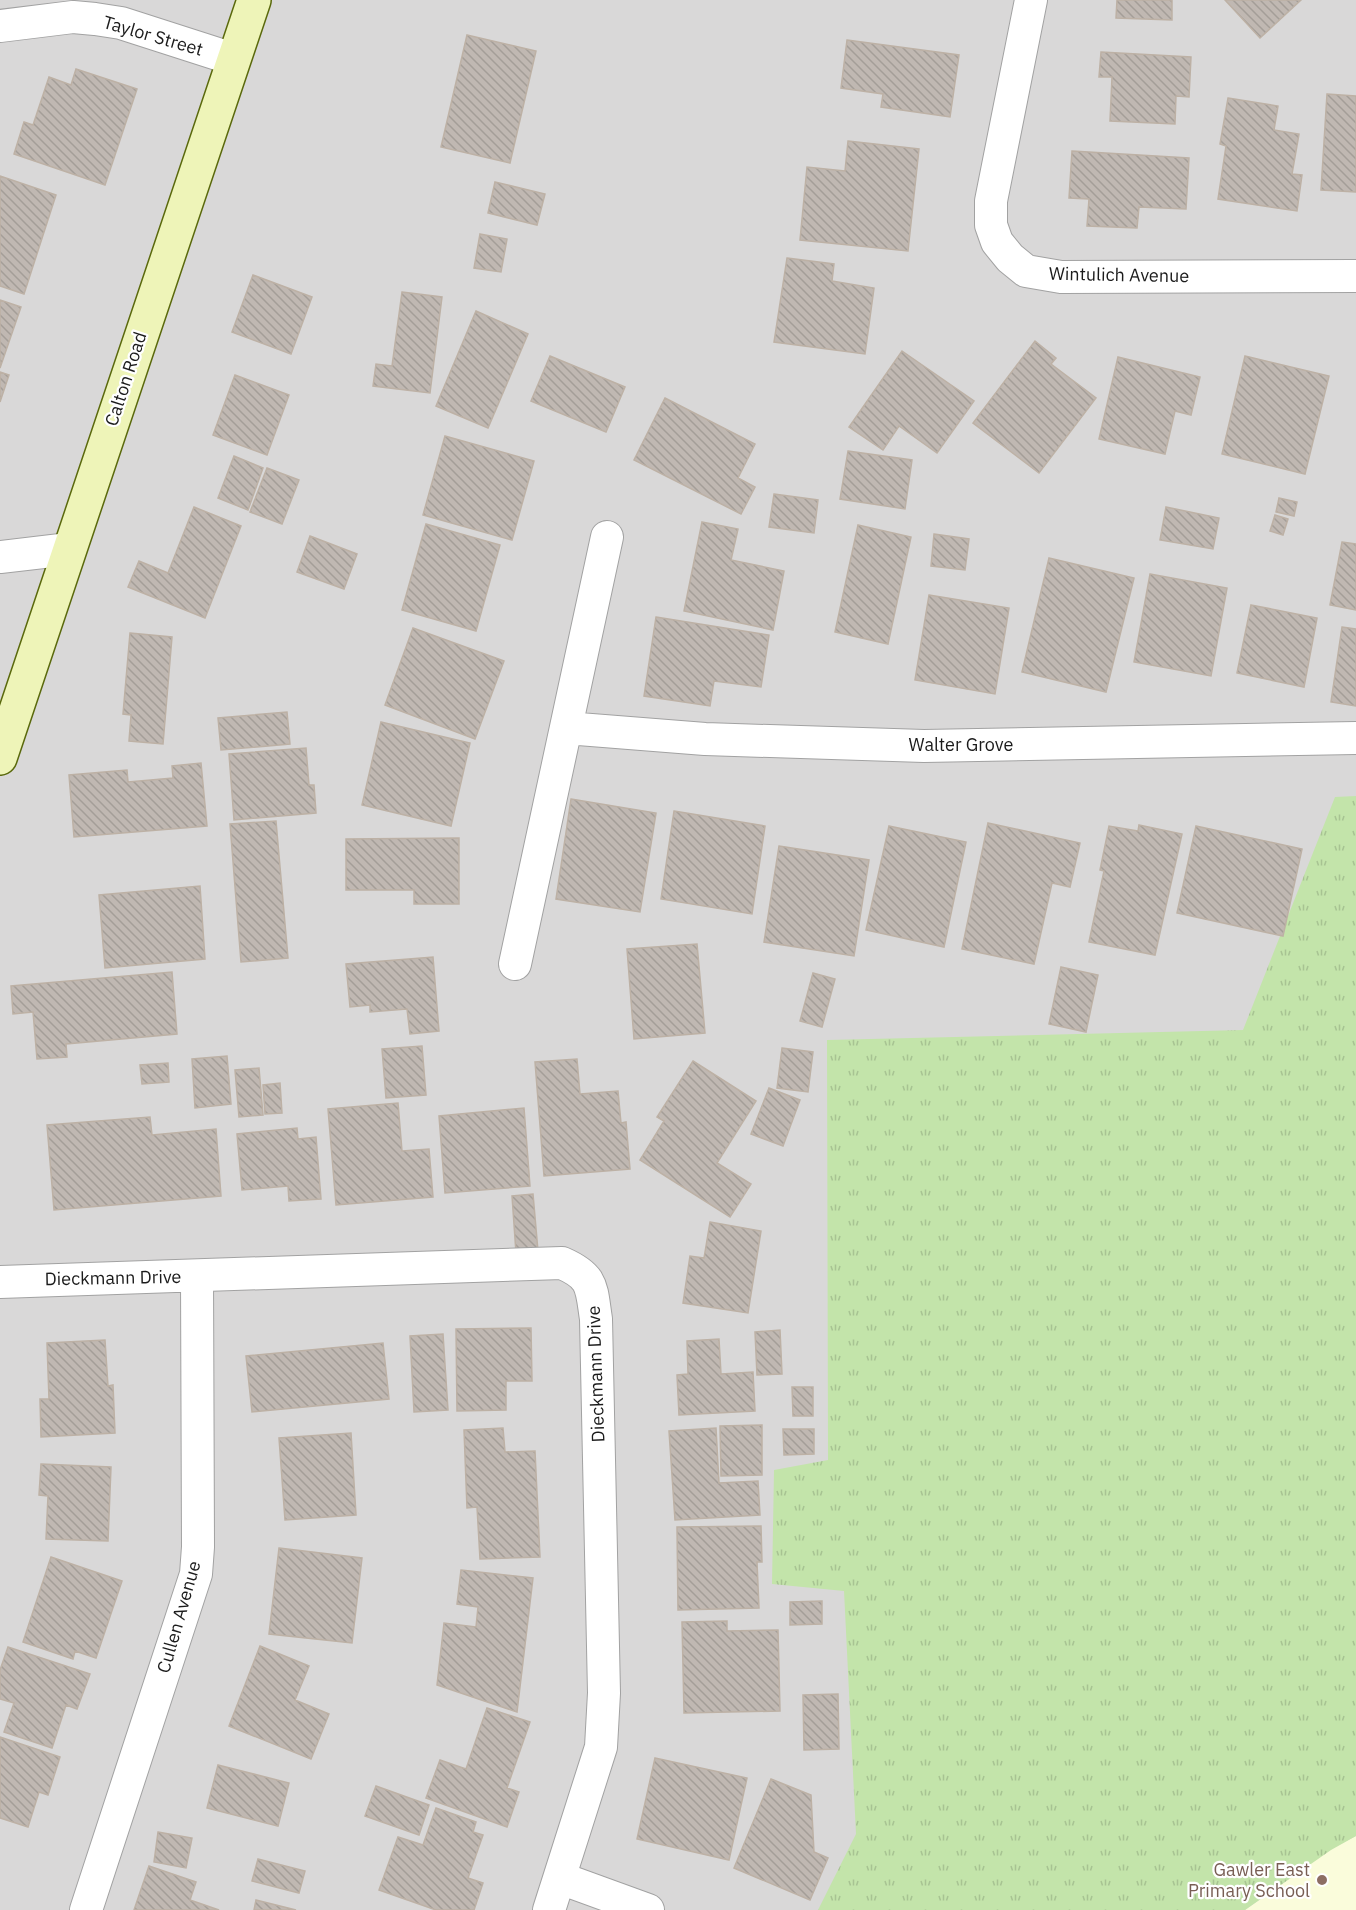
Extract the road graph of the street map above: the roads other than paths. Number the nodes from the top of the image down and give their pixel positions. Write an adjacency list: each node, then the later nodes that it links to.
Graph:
1 (254, 0): 4 (main road, Calton Road)
2 (1030, 0): 5 (street, Wintulich Avenue)
3 (0, 26): 4 (street, Taylor Street)
4 (233, 59): 7 (main road, Calton Road)
5 (1356, 276)
6 (606, 537): 9 (street)
7 (69, 549): 8 (street); 11 (main road, Calton Road)
8 (0, 557)
9 (566, 728): 10 (street, Walter Grove); 12 (street)
10 (1356, 738)
11 (0, 758)
12 (515, 964)
13 (197, 1276): 14 (street, Dieckmann Drive); 15 (street, Dieckmann Drive); 16 (street, Cullen Avenue)
14 (0, 1282)
15 (560, 1878): 17 (street, Dieckmann Drive); 18 (street)
16 (86, 1910)
17 (549, 1910)
18 (648, 1910)

